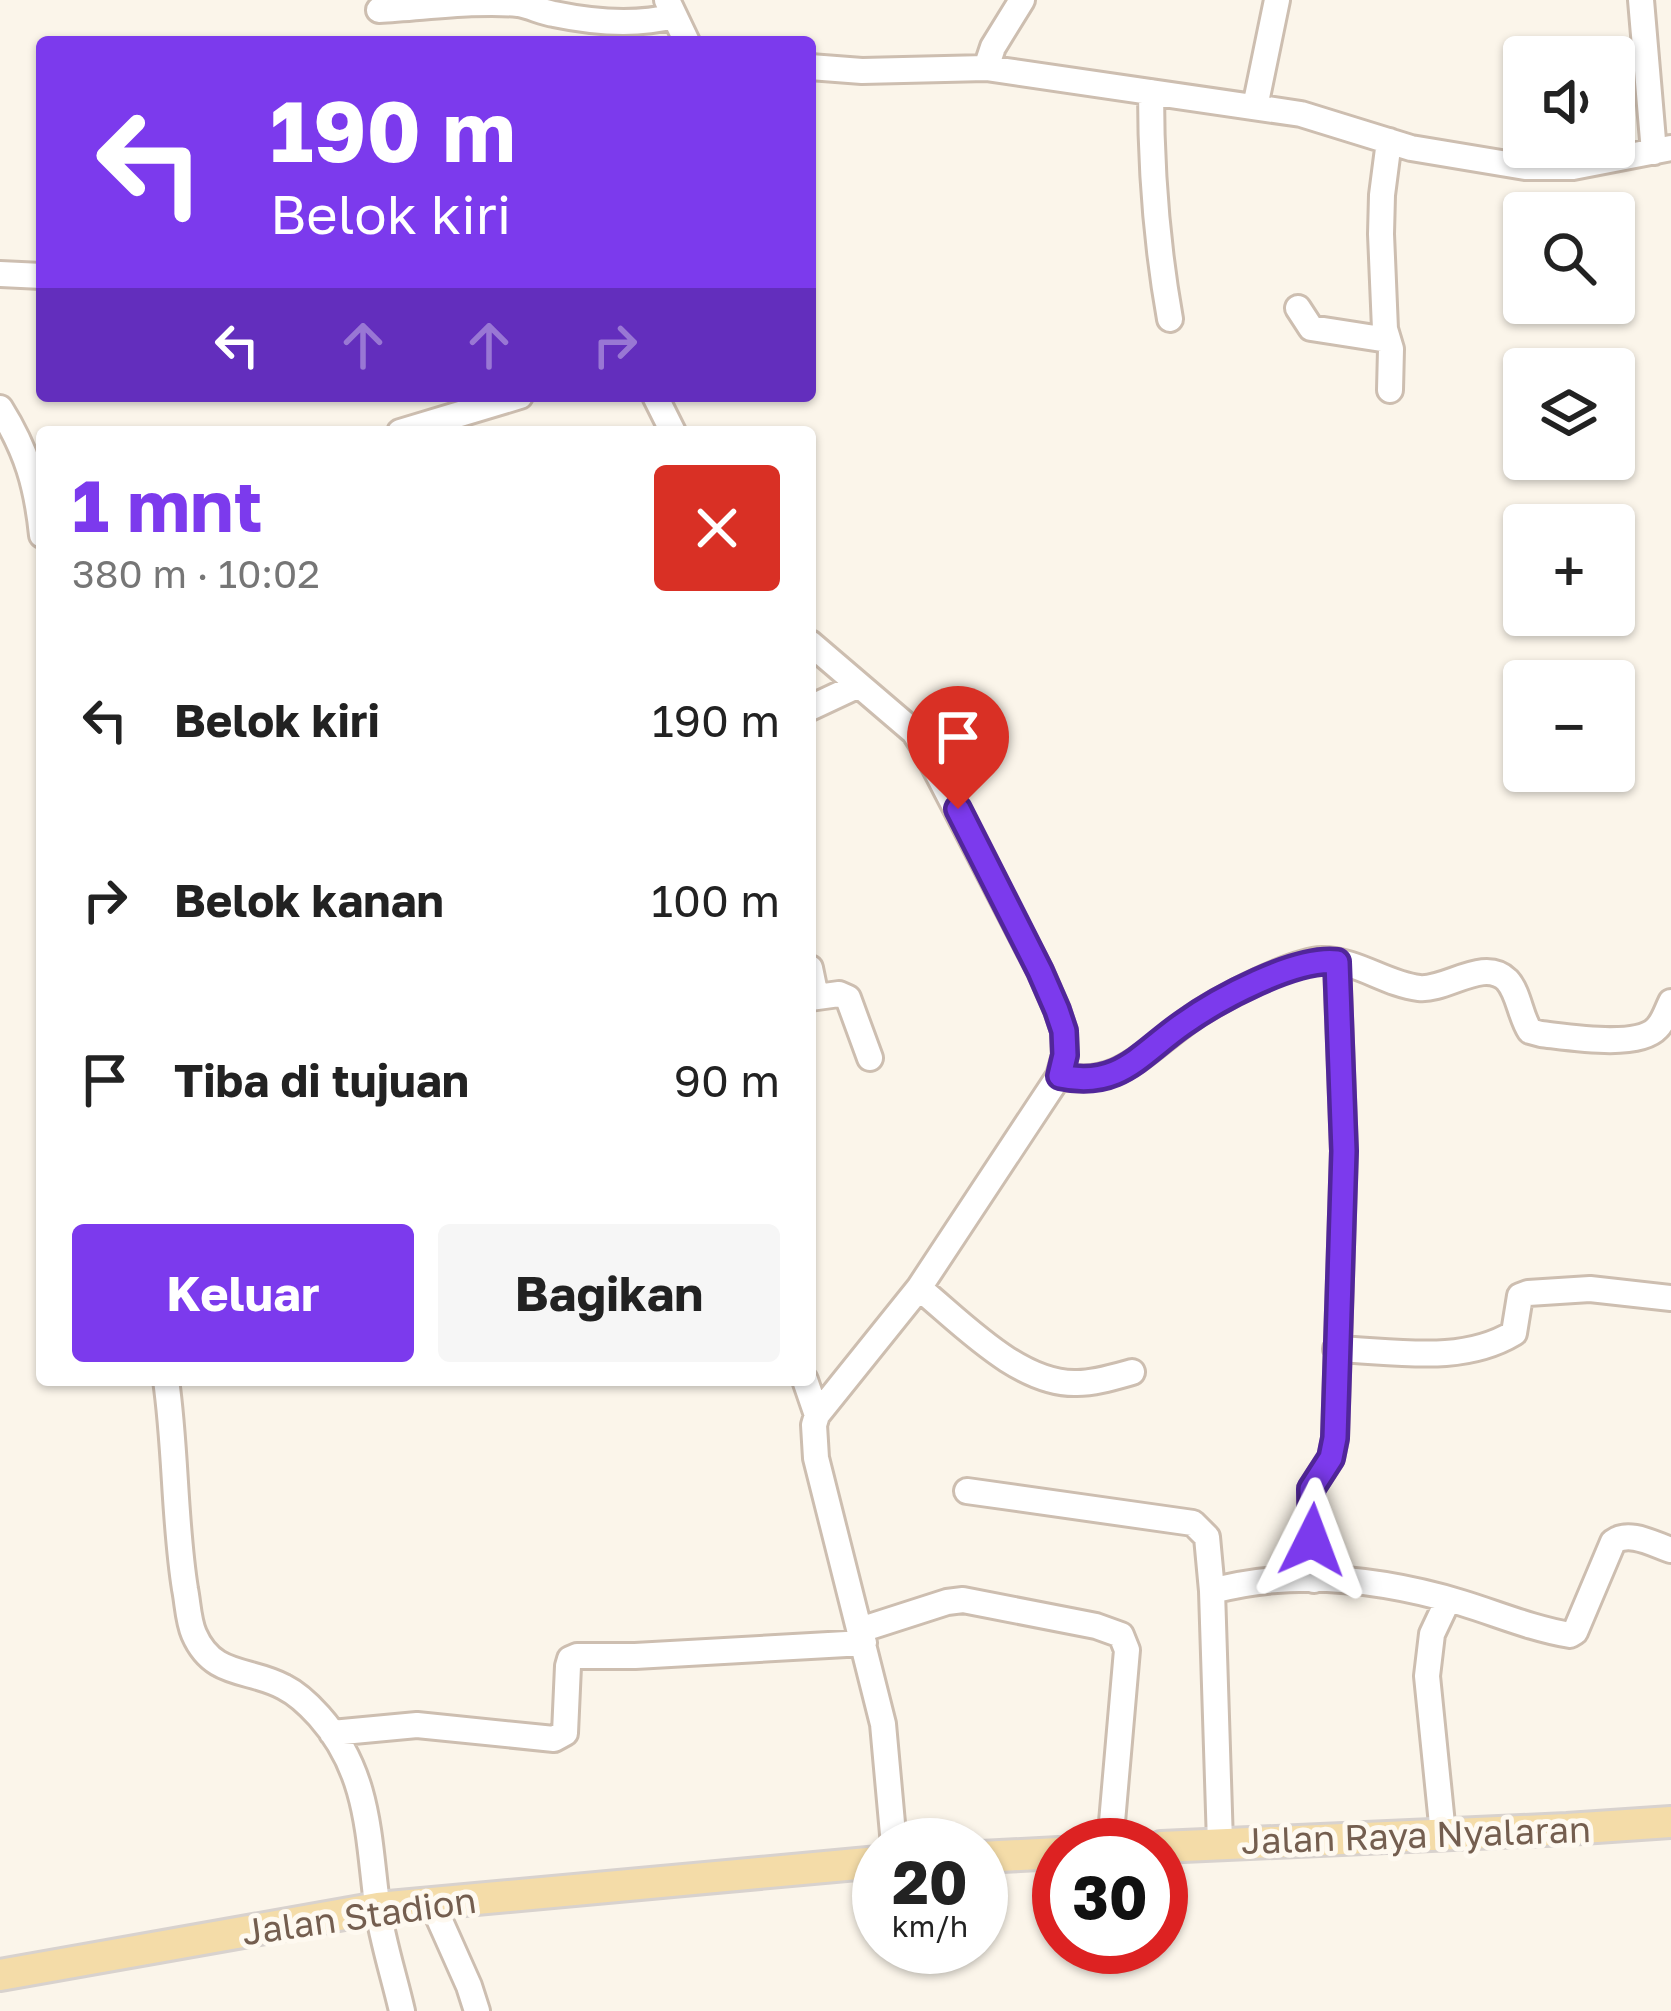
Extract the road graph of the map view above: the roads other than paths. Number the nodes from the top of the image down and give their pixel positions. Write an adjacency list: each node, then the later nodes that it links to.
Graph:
1 (1022, 0): 8 (street)
2 (1277, 0): 10 (street)
3 (1641, 0): 12 (street)
4 (670, 8): 5 (street); 6 (street)
5 (379, 10)
6 (684, 36)
7 (816, 67): 8 (street)
8 (986, 68): 9 (street)
9 (1150, 92): 10 (street); 16 (street)
10 (1255, 106): 11 (street)
11 (1389, 141): 12 (street); 17 (street)
12 (1663, 150)
13 (0, 274): 14 (street)
14 (36, 276)
15 (1298, 308): 17 (street)
16 (1170, 319)
17 (1388, 340): 18 (street)
18 (1390, 390)
19 (500, 402): 21 (street)
20 (3, 421): 22 (street)
21 (420, 426)
22 (34, 457): 23 (street)
23 (36, 490)
24 (816, 648): 25 (street)
25 (859, 685): 26 (street); 31 (street)
26 (816, 705)
27 (1337, 962): 29 (street); 31 (street); 34 (street)
28 (816, 998): 30 (street)
29 (1671, 1002)
30 (870, 1058)
31 (1060, 1076): 32 (street)
32 (919, 1288): 35 (street); 38 (street)
33 (1671, 1298): 34 (street)
34 (1336, 1349): 41 (street)
35 (1132, 1372)
36 (167, 1386): 45 (street)
37 (807, 1386): 38 (street)
38 (817, 1415): 44 (street)
39 (968, 1491): 42 (street)
40 (1671, 1550): 43 (street)
41 (1314, 1580): 42 (street); 43 (street)
42 (1212, 1592): 50 (street)
43 (1448, 1600): 49 (street)
44 (862, 1636): 45 (street); 46 (street); 47 (street)
45 (332, 1733): 54 (street)
46 (892, 1818)
47 (1112, 1818)
48 (1671, 1822): 49 (main road, Jalan Raya Nyalaran)
49 (1443, 1834): 50 (main road, Jalan Raya Nyalaran)
50 (1220, 1843): 51 (main road, Jalan Raya Nyalaran)
51 (1188, 1845)
52 (852, 1864): 53 (main road, Jalan Stadion)
53 (432, 1903): 54 (main road, Jalan Stadion); 57 (street)
54 (378, 1908): 55 (main road, Jalan Stadion); 56 (street)
55 (0, 1975)
56 (403, 2011)
57 (477, 2011)

